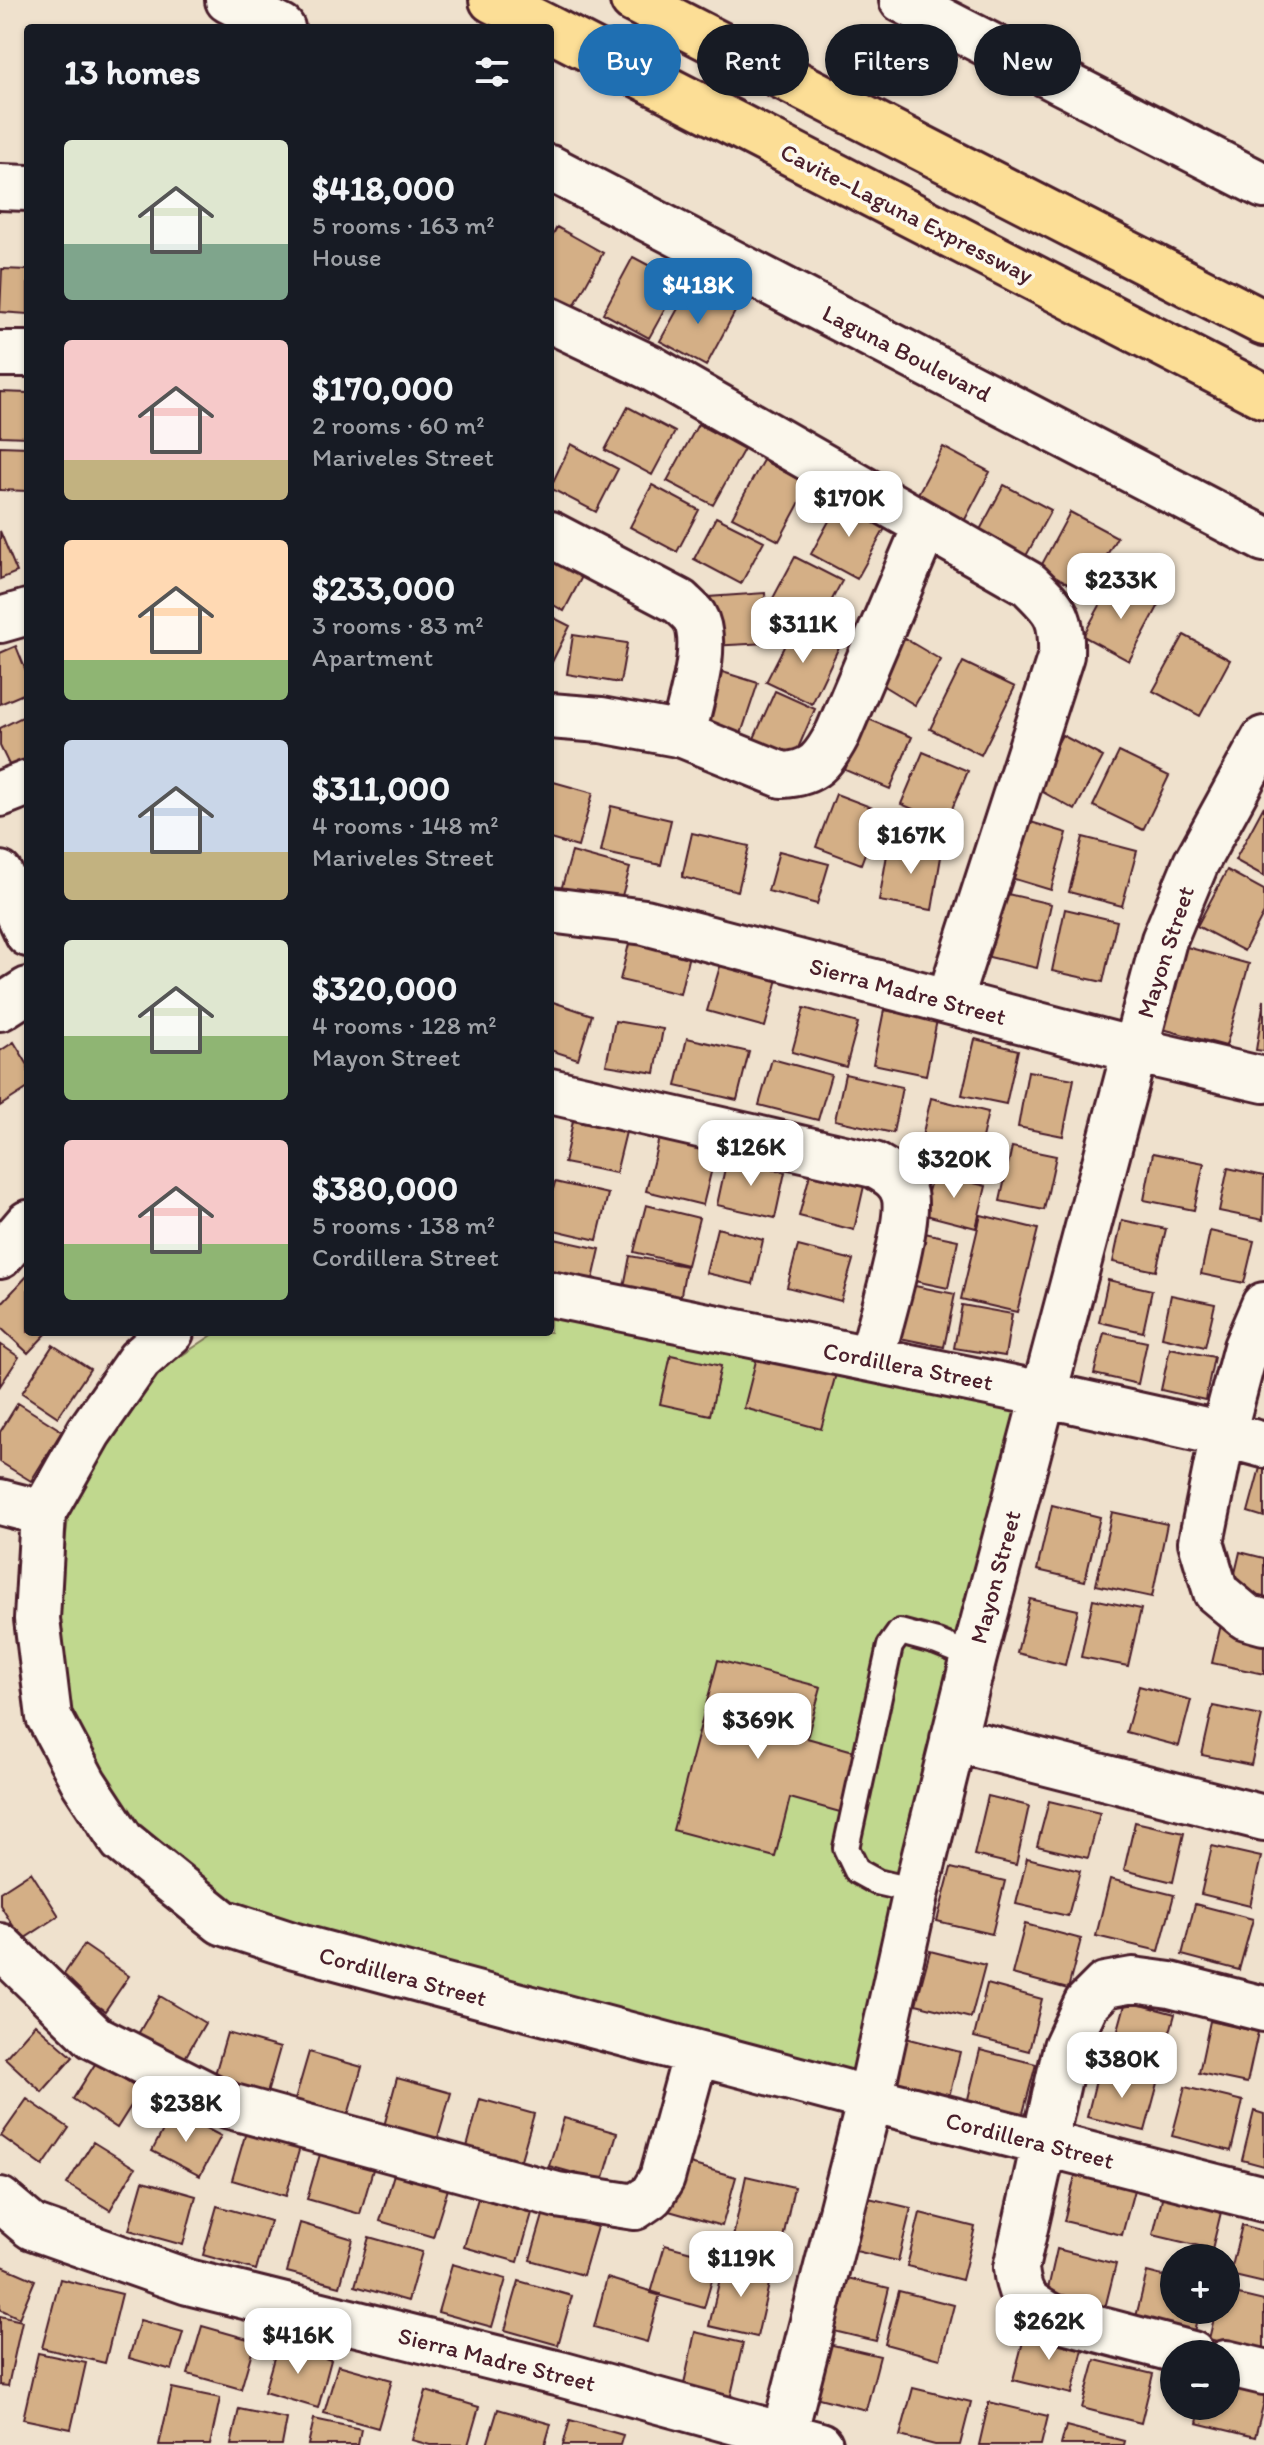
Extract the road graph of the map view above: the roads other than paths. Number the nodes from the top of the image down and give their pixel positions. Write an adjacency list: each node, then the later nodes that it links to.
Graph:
1 (228, 0): 5 (street)
2 (492, 0): 6 (highway, Cavite–Laguna Expressway)
3 (633, 0): 13 (highway)
4 (902, 0): 9 (street)
5 (274, 24)
6 (539, 24)
7 (554, 32): 16 (highway, Cavite–Laguna Expressway)
8 (554, 170): 19 (street, Laguna Boulevard)
9 (1264, 186)
10 (0, 187): 11 (street)
11 (24, 188)
12 (554, 322): 17 (street)
13 (1264, 323)
14 (0, 354): 15 (street)
15 (24, 354)
16 (1264, 396)
17 (926, 525): 23 (street); 31 (street)
18 (554, 536): 23 (street)
19 (1264, 539)
20 (24, 613): 21 (street)
21 (0, 620)
22 (554, 716): 23 (street)
23 (683, 735)
24 (1264, 739): 33 (street, Mayon Street)
25 (24, 785): 26 (street)
26 (0, 794)
27 (0, 874): 29 (street)
28 (554, 911): 31 (street, Sierra Madre Street)
29 (24, 925)
30 (24, 993): 32 (street)
31 (949, 1001): 33 (street, Sierra Madre Street)
32 (0, 1008)
33 (1134, 1050): 34 (street, Sierra Madre Street); 42 (street, Mayon Street)
34 (1264, 1080)
35 (554, 1092): 41 (street)
36 (24, 1228): 37 (street)
37 (0, 1256)
38 (554, 1295): 41 (street, Cordillera Street)
39 (1264, 1305): 43 (street)
40 (166, 1336): 45 (street, Cordillera Street)
41 (871, 1359): 42 (street, Cordillera Street)
42 (1043, 1394): 43 (street, Cordillera Street); 47 (street, Mayon Street)
43 (1244, 1439): 46 (street)
44 (0, 1502): 45 (street)
45 (43, 1513): 53 (street, Cordillera Street)
46 (1264, 1622)
47 (974, 1657): 48 (street, Mayon Street); 50 (lane)
48 (953, 1739): 49 (street); 50 (street, Mayon Street)
49 (1264, 1818)
50 (916, 1891): 54 (street, Mayon Street)
51 (0, 1946): 53 (street)
52 (1264, 2009): 55 (street)
53 (696, 2053): 54 (street, Cordillera Street)
54 (870, 2099): 55 (street, Cordillera Street); 61 (street, Mayon Street)
55 (1045, 2143): 56 (street, Cordillera Street); 58 (street)
56 (1264, 2199)
57 (0, 2200): 61 (street, Sierra Madre Street)
58 (1160, 2346)
59 (1240, 2366): 60 (street)
60 (1264, 2372)
61 (802, 2440)

